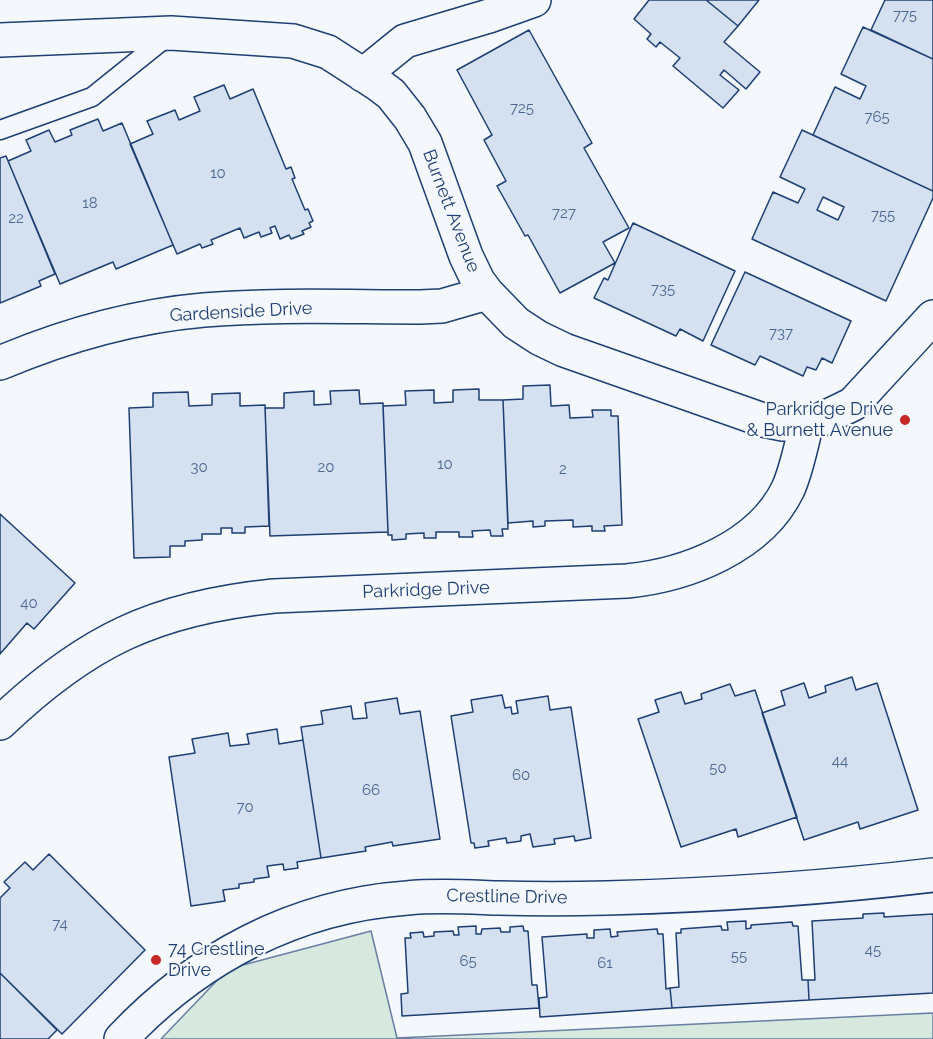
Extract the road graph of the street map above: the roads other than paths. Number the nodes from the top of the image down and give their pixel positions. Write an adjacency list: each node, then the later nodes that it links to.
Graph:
1 (534, 0): 4 (street)
2 (171, 33): 3 (street, Burnett Avenue); 4 (street, Burnett Avenue); 5 (lane)
3 (0, 40)
4 (363, 75): 6 (street, Burnett Avenue)
5 (0, 130)
6 (487, 293): 8 (street, Gardenside Drive); 9 (street, Burnett Avenue)
7 (933, 317): 9 (street, Burnett Avenue)
8 (0, 363)
9 (807, 423): 10 (street, Parkridge Drive)
10 (0, 723)
11 (933, 875): 12 (street, Crestline Drive)
12 (121, 1039)

